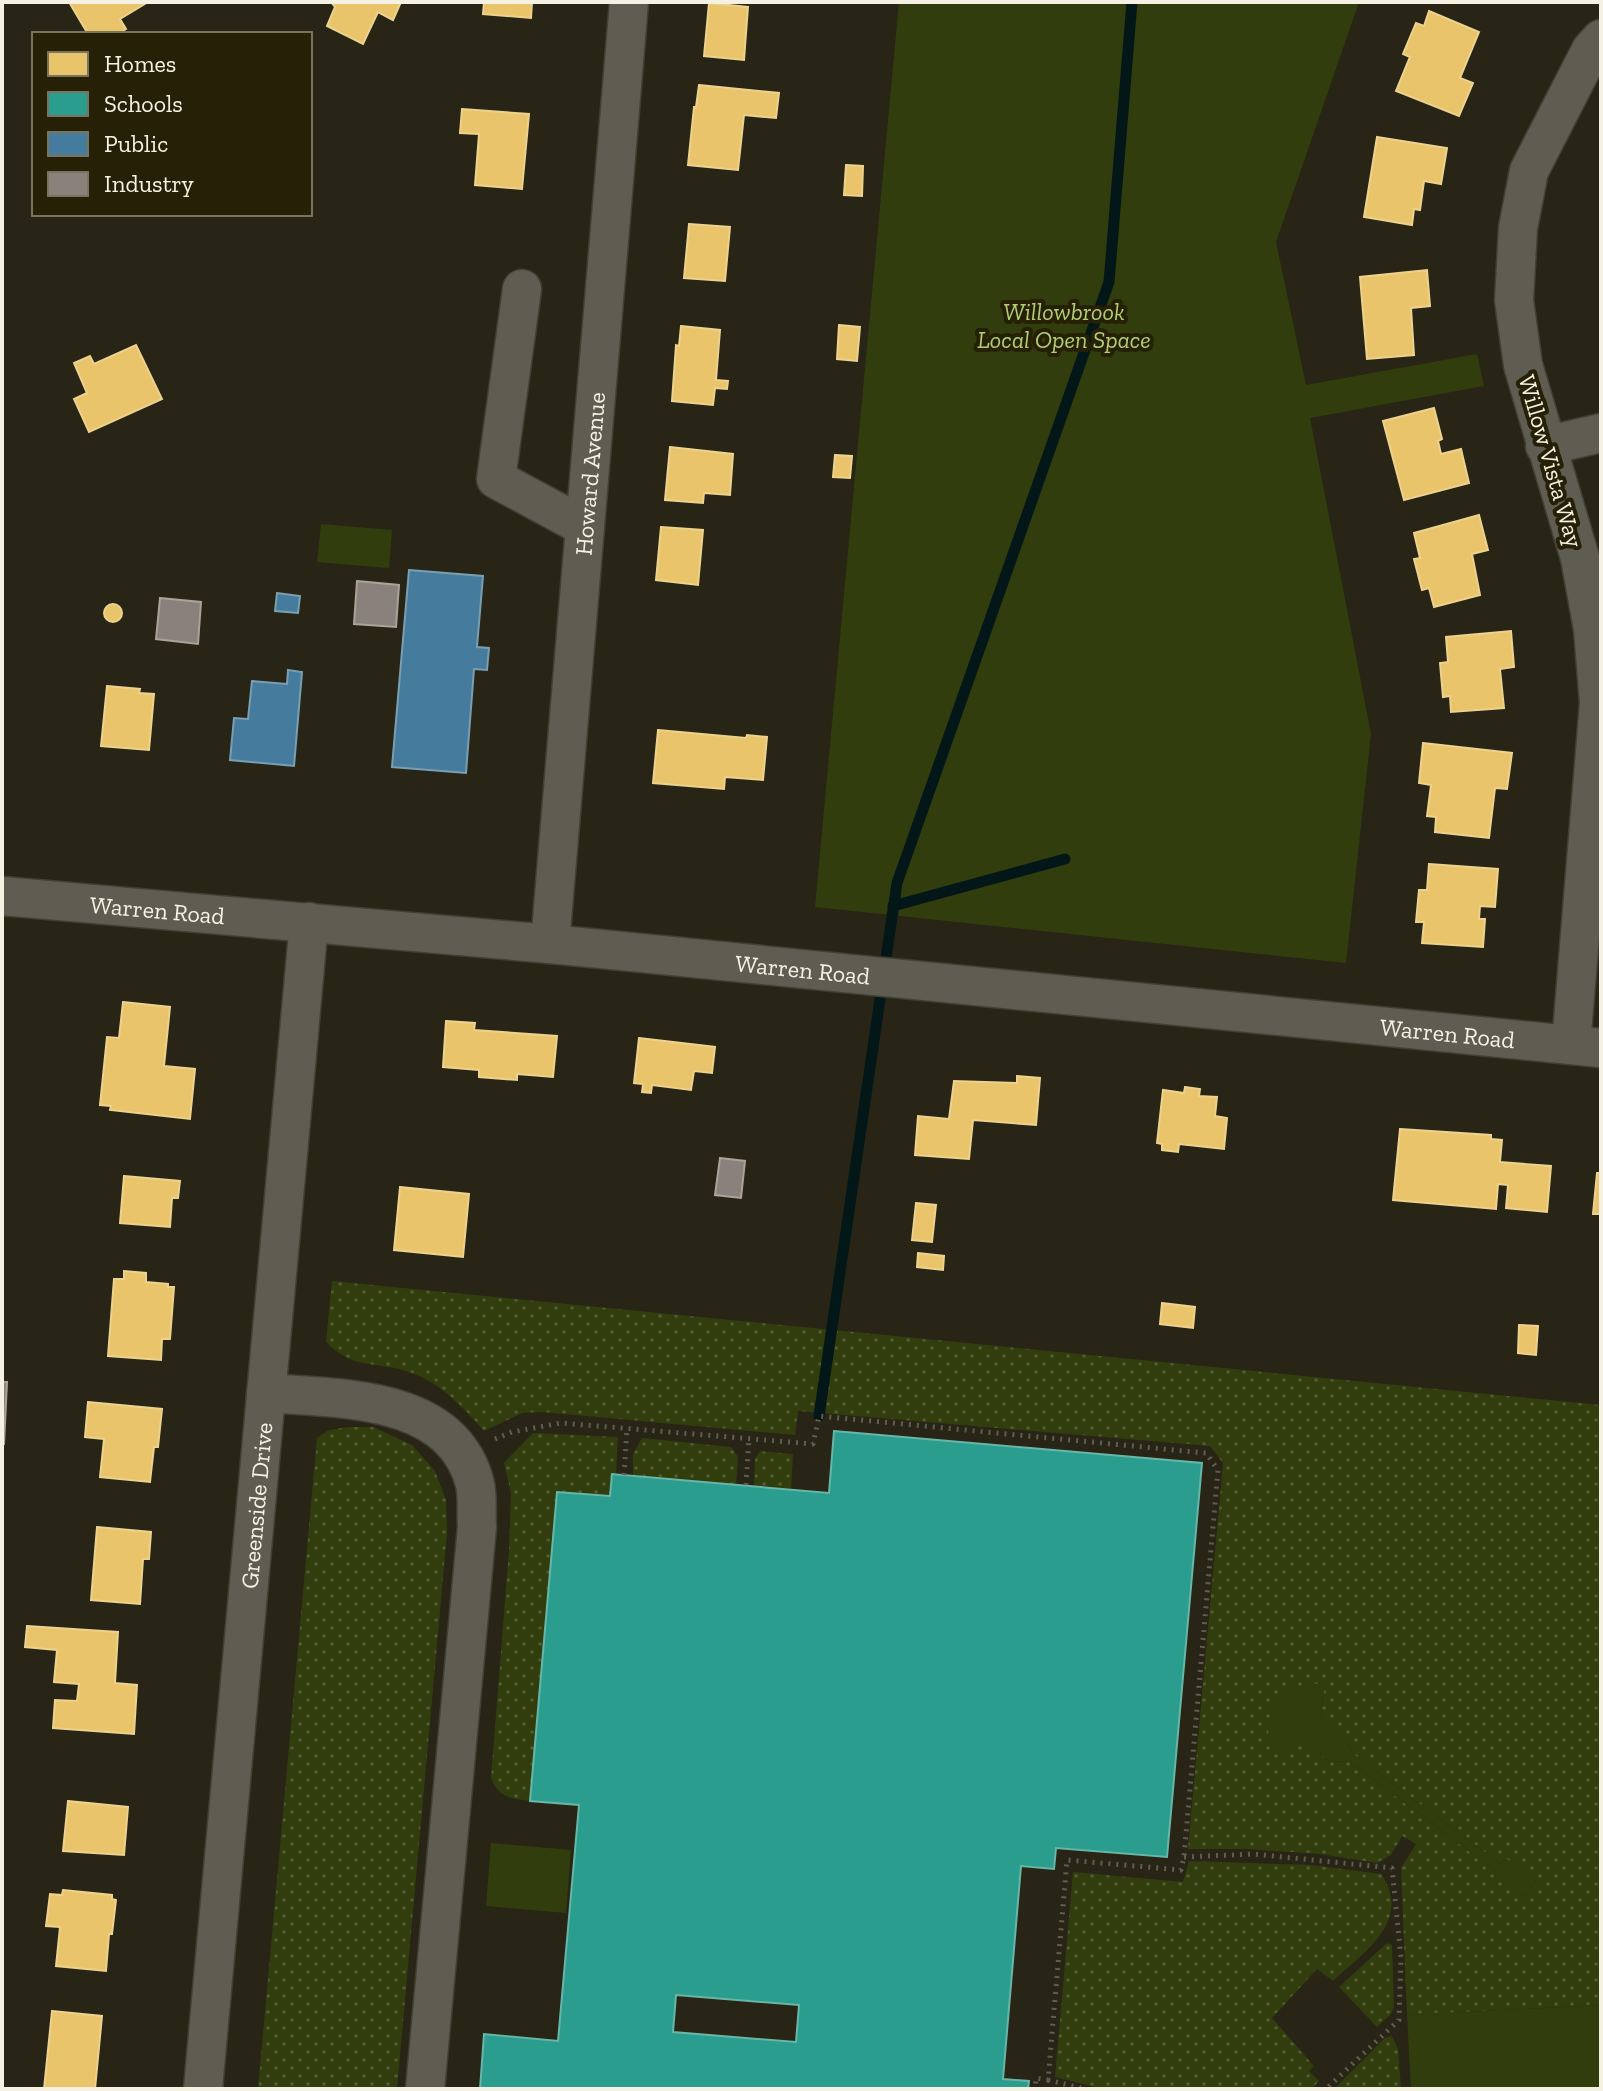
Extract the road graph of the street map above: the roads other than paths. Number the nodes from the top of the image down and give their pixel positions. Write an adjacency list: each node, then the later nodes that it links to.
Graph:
1 (629, 2): 6 (street, Howard Avenue)
2 (1601, 39): 5 (street, Willow Vista Way)
3 (522, 289): 6 (street)
4 (1601, 433): 5 (street)
5 (1545, 446): 10 (street, Willow Vista Way)
6 (585, 527): 9 (street, Howard Avenue)
7 (2, 896): 8 (street, Warren Road)
8 (309, 922): 9 (street, Warren Road); 11 (street, Greenside Drive)
9 (550, 944): 10 (street, Warren Road)
10 (1586, 1046)
11 (266, 1393): 12 (street, Greenside Drive); 13 (street)
12 (203, 2089)
13 (425, 2089)

